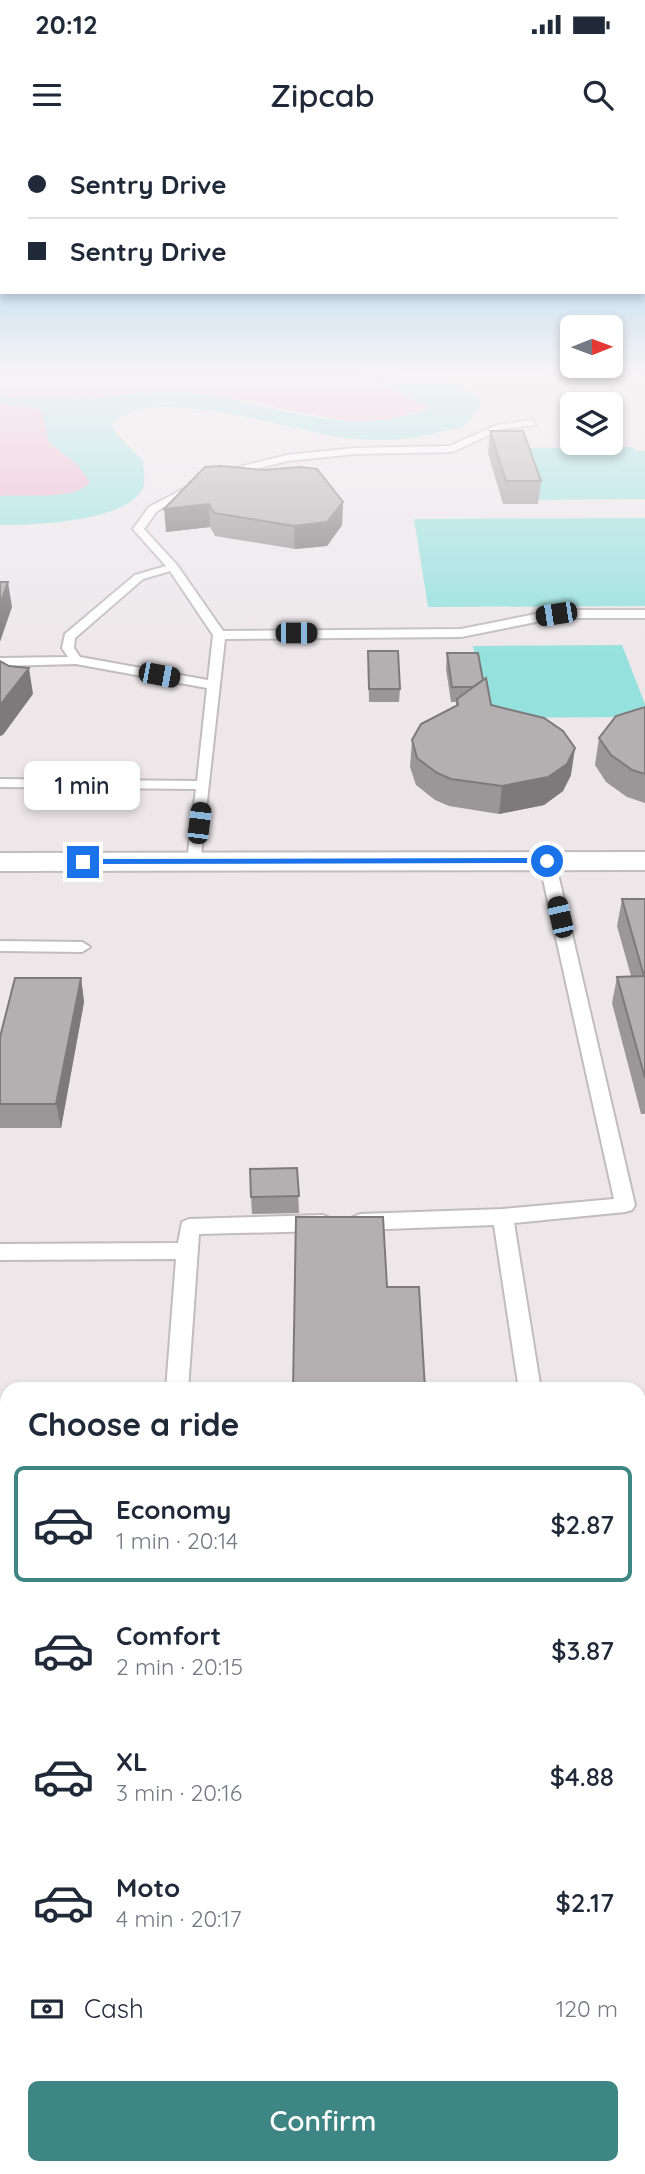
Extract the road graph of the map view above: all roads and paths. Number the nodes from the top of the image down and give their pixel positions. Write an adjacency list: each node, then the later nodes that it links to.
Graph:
1 (243, 469): 2 (lane)
2 (173, 567): 4 (lane); 5 (lane)
3 (645, 614): 4 (lane)
4 (219, 635): 7 (lane)
5 (76, 660): 6 (lane); 7 (lane)
6 (0, 662)
7 (214, 685): 9 (lane)
8 (0, 783): 9 (lane)
9 (204, 785): 10 (lane)
10 (195, 861): 11 (street); 13 (street)
11 (547, 861): 12 (street); 16 (lane)
12 (645, 861)
13 (0, 862)
14 (0, 946): 15 (lane)
15 (82, 947)
16 (503, 1217): 17 (lane); 20 (lane)
17 (187, 1251): 18 (lane); 19 (lane)
18 (0, 1252)
19 (178, 1382)
20 (529, 1382)

